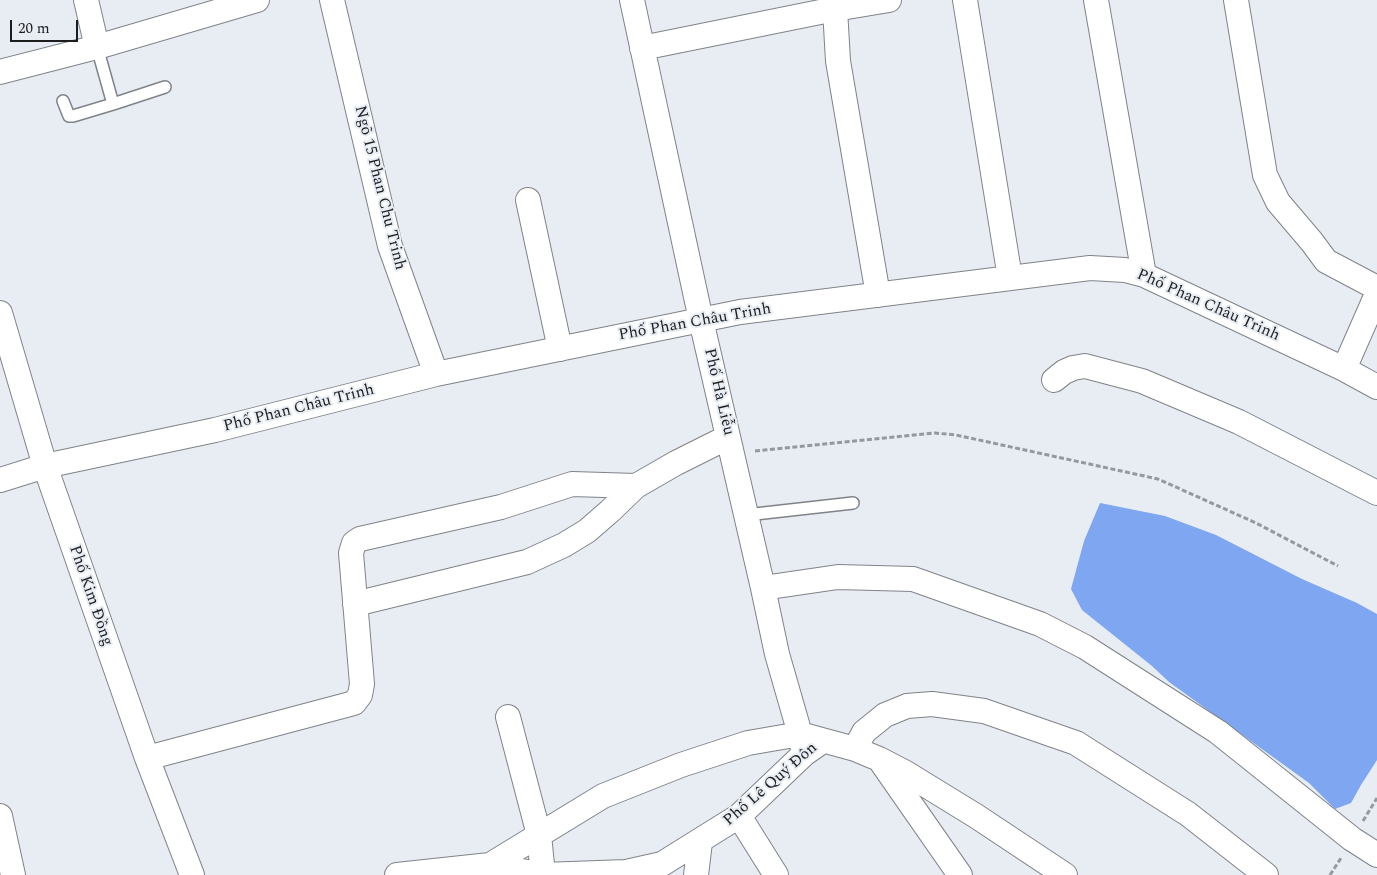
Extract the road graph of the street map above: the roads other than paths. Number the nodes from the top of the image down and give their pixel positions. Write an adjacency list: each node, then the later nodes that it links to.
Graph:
1 (86, 0): 11 (street)
2 (257, 0): 9 (street)
3 (332, 0): 27 (street, Ngõ 15 Phan Chu Trinh)
4 (632, 0): 12 (street, Phố Hà Liễu)
5 (889, 0): 10 (street)
6 (965, 0): 19 (street)
7 (1096, 0): 18 (street)
8 (1237, 0): 20 (street)
9 (206, 7): 11 (street)
10 (835, 9): 12 (street); 22 (street)
11 (97, 46): 13 (street); 16 (lane)
12 (642, 48): 24 (street, Phố Hà Liễu)
13 (0, 72)
14 (165, 87): 16 (lane)
15 (63, 101): 16 (lane)
16 (113, 104)
17 (528, 200): 25 (street)
18 (1144, 275): 19 (street, Phố Phan Châu Trinh); 26 (street, Phố Phan Châu Trinh)
19 (1010, 278): 22 (street, Phố Phan Châu Trinh)
20 (1377, 288)
21 (1377, 294): 26 (street)
22 (878, 295): 24 (street, Phố Phan Châu Trinh)
23 (0, 313): 31 (street, Phố Kim Đồng)
24 (701, 320): 25 (street, Phố Phan Châu Trinh); 30 (street, Phố Hà Liễu)
25 (560, 349): 27 (street, Phố Phan Châu Trinh)
26 (1344, 368): 29 (street, Phố Phan Châu Trinh)
27 (436, 374): 31 (street, Phố Phan Châu Trinh)
28 (1054, 380): 34 (street)
29 (1377, 387)
30 (730, 445): 33 (street); 36 (street, Phố Hà Liễu)
31 (45, 466): 32 (street, Phố Phan Châu Trinh); 42 (street, Phố Kim Đồng)
32 (0, 480)
33 (636, 486): 38 (street); 38 (street)
34 (1377, 493)
35 (853, 503): 36 (lane)
36 (746, 514): 37 (street, Phố Hà Liễu)
37 (763, 588): 40 (street, Phố Hà Liễu); 48 (street)
38 (355, 604): 42 (street)
39 (508, 717): 46 (street)
40 (802, 744): 41 (street, Phố Lê Quý Đôn); 45 (street, Phố Lê Quý Đôn); 46 (street, Phố Lê Quý Đôn)
41 (855, 749): 43 (street, Phố Lê Quý Đôn); 58 (street)
42 (147, 758): 51 (street, Phố Kim Đồng)
43 (880, 760): 56 (street); 57 (street, Phố Lê Quý Đôn)
44 (0, 816): 50 (street)
45 (739, 816): 47 (street, Phố Lê Quý Đôn); 55 (street)
46 (539, 835): 49 (street, Phố Lê Quý Đôn); 53 (street)
47 (700, 842): 53 (street, Phố Lê Quý Đôn); 54 (street)
48 (1377, 855)
49 (490, 865): 52 (street, Phố Lê Quý Đôn); 53 (street, Phố Lê Quý Đôn)
50 (13, 875)
51 (192, 875)
52 (397, 875)
53 (544, 875)
54 (696, 875)
55 (776, 875)
56 (960, 875)
57 (1065, 875)
58 (1266, 875)

